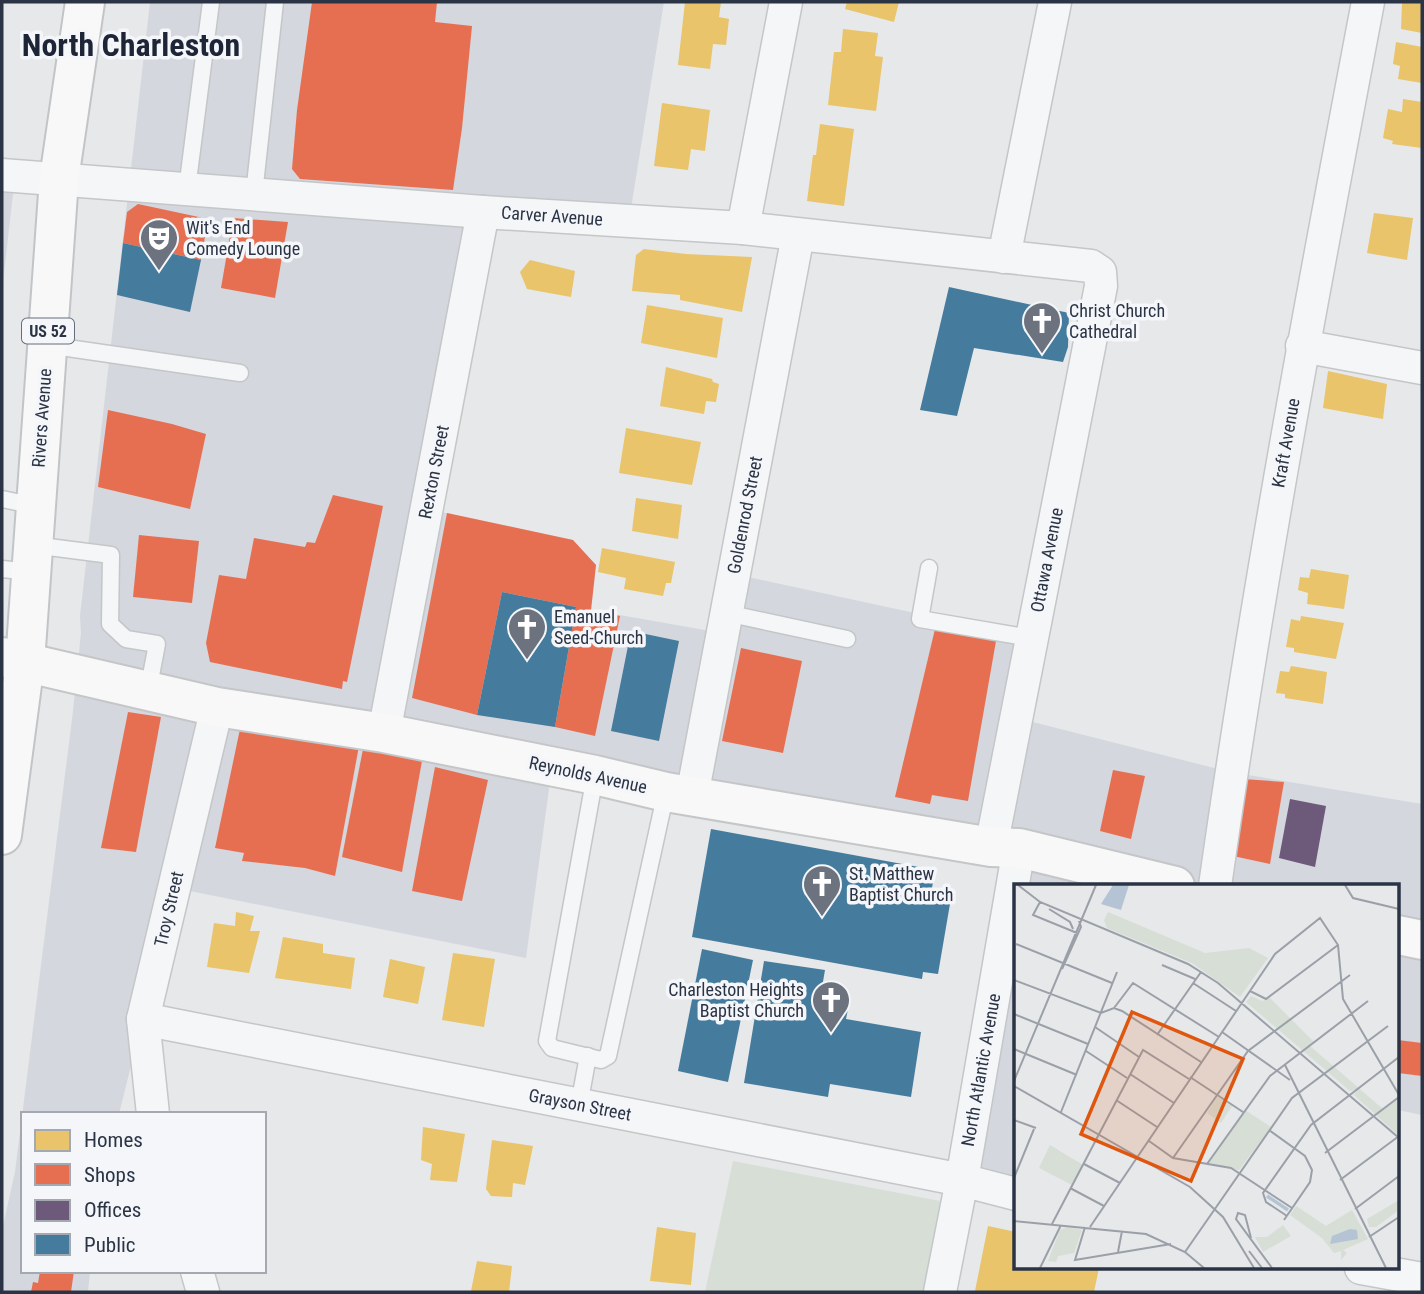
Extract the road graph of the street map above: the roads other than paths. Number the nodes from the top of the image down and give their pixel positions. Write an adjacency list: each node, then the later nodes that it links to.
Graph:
1 (85, 2): 8 (street, Rivers Avenue / US 52)
2 (211, 2): 9 (lane)
3 (275, 2): 10 (lane)
4 (786, 2): 12 (street)
5 (1055, 2): 14 (street)
6 (1368, 2): 17 (street, Kraft Avenue)
7 (2, 176): 8 (street, Carver Avenue)
8 (59, 179): 9 (street, Carver Avenue); 16 (street, Rivers Avenue / US 52)
9 (187, 189): 10 (street, Carver Avenue)
10 (254, 194): 11 (street, Carver Avenue)
11 (483, 212): 12 (street, Carver Avenue); 29 (street, Rexton Street)
12 (743, 228): 13 (street, Carver Avenue)
13 (798, 235): 14 (street, Carver Avenue); 23 (street, Goldenrod Street)
14 (1004, 257): 15 (street, Carver Avenue)
15 (1100, 272): 24 (street, Ottawa Avenue)
16 (47, 345): 19 (lane); 20 (street, Rivers Avenue / US 52)
17 (1302, 346): 18 (street); 36 (street, Kraft Avenue)
18 (1422, 368)
19 (240, 373)
20 (19, 503): 21 (street, Rivers Avenue / US 52)
21 (22, 562): 26 (street, Rivers Avenue / US 52); 27 (lane)
22 (929, 568): 24 (lane)
23 (726, 613): 25 (lane); 32 (street, Goldenrod Street)
24 (1031, 638): 34 (street, Ottawa Avenue)
25 (847, 639)
26 (13, 660): 27 (street, Reynolds Avenue); 30 (street, Rivers Avenue / US 52)
27 (148, 691): 28 (street, Reynolds Avenue)
28 (217, 707): 29 (street, Reynolds Avenue); 39 (street, Troy Street)
29 (384, 733): 31 (street, Reynolds Avenue)
30 (8, 737): 33 (street, Rivers Avenue / US 52)
31 (595, 775): 32 (street, Reynolds Avenue); 40 (lane)
32 (679, 794): 34 (street, Reynolds Avenue); 40 (lane)
33 (2, 835)
34 (1005, 848): 35 (street, Reynolds Avenue); 43 (street, North Atlantic Avenue)
35 (1166, 884)
36 (1215, 884)
37 (1400, 935): 38 (street)
38 (1422, 940)
39 (143, 1019): 41 (street, Grayson Street); 42 (street, Troy Street)
40 (588, 1056): 41 (lane)
41 (579, 1105): 43 (street, Grayson Street)
42 (153, 1112)
43 (962, 1180): 44 (street, Grayson Street); 49 (street, North Atlantic Avenue)
44 (1014, 1193)
45 (1372, 1270): 47 (street)
46 (198, 1273): 48 (street)
47 (1422, 1279)
48 (204, 1292)
49 (940, 1292)

